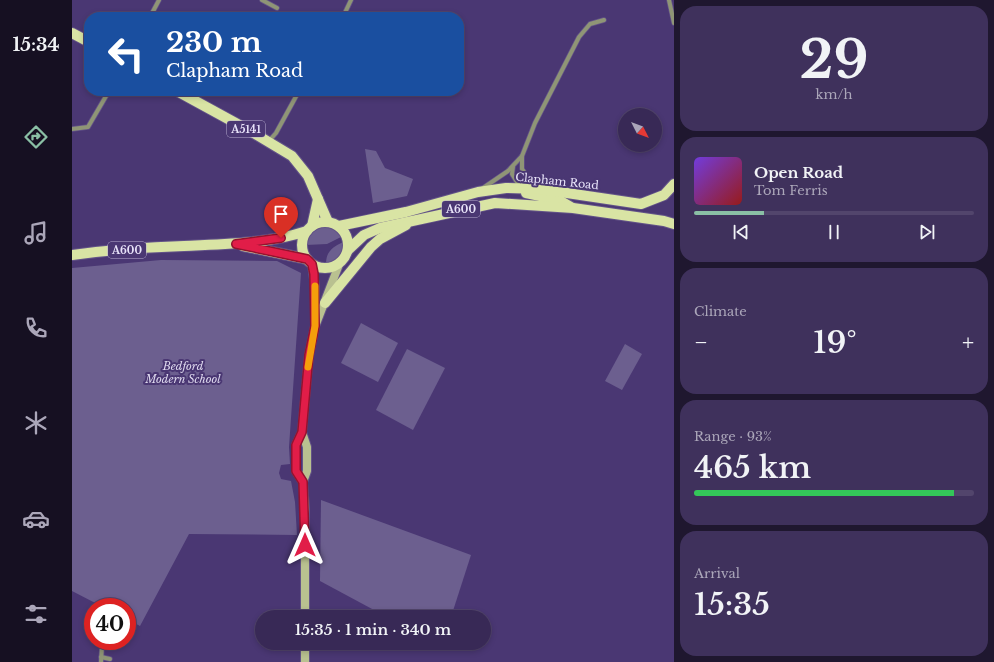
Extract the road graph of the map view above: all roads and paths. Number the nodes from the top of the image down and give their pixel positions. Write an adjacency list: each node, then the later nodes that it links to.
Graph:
1 (159, 0): 6 (street)
2 (262, 0): 5 (street)
3 (351, 0): 7 (street)
4 (669, 0): 9 (street)
5 (277, 8)
6 (153, 12)
7 (345, 12)
8 (604, 20): 17 (street)
9 (674, 23)
10 (72, 33): 11 (main road)
11 (84, 39)
12 (106, 96): 15 (street)
13 (185, 96): 16 (main road, A5141)
14 (296, 96): 16 (street)
15 (72, 129)
16 (268, 142): 23 (main road, A5141)
17 (522, 156): 18 (street); 21 (street)
18 (513, 166): 20 (street); 22 (street)
19 (674, 184): 21 (main road, Clapham Road / A600)
20 (520, 188): 21 (main road, Clapham Road / A600); 22 (main road, Clapham Road / A600); 24 (main road)
21 (540, 189)
22 (478, 192): 28 (main road, Clapham Road / A600)
23 (318, 199): 25 (main road, A5141); 29 (main road)
24 (573, 208): 26 (main road, A600); 27 (main road, A600)
25 (328, 222): 28 (main road); 29 (main road, A600)
26 (409, 222): 31 (main road, A600); 35 (main road)
27 (674, 224)
28 (339, 226): 31 (main road)
29 (310, 228): 30 (main road, A600); 33 (main road)
30 (236, 244): 32 (main road, A600); 33 (main road, A600)
31 (348, 250): 34 (main road, A600)
32 (72, 255)
33 (309, 262): 34 (main road, A600); 36 (street)
34 (340, 262): 35 (street)
35 (325, 304): 36 (street)
36 (315, 326): 37 (street)
37 (305, 610)
38 (102, 650): 40 (street)
39 (305, 650): 43 (street)
40 (101, 657): 41 (street); 42 (street)
41 (110, 659)
42 (101, 662)
43 (305, 662)

